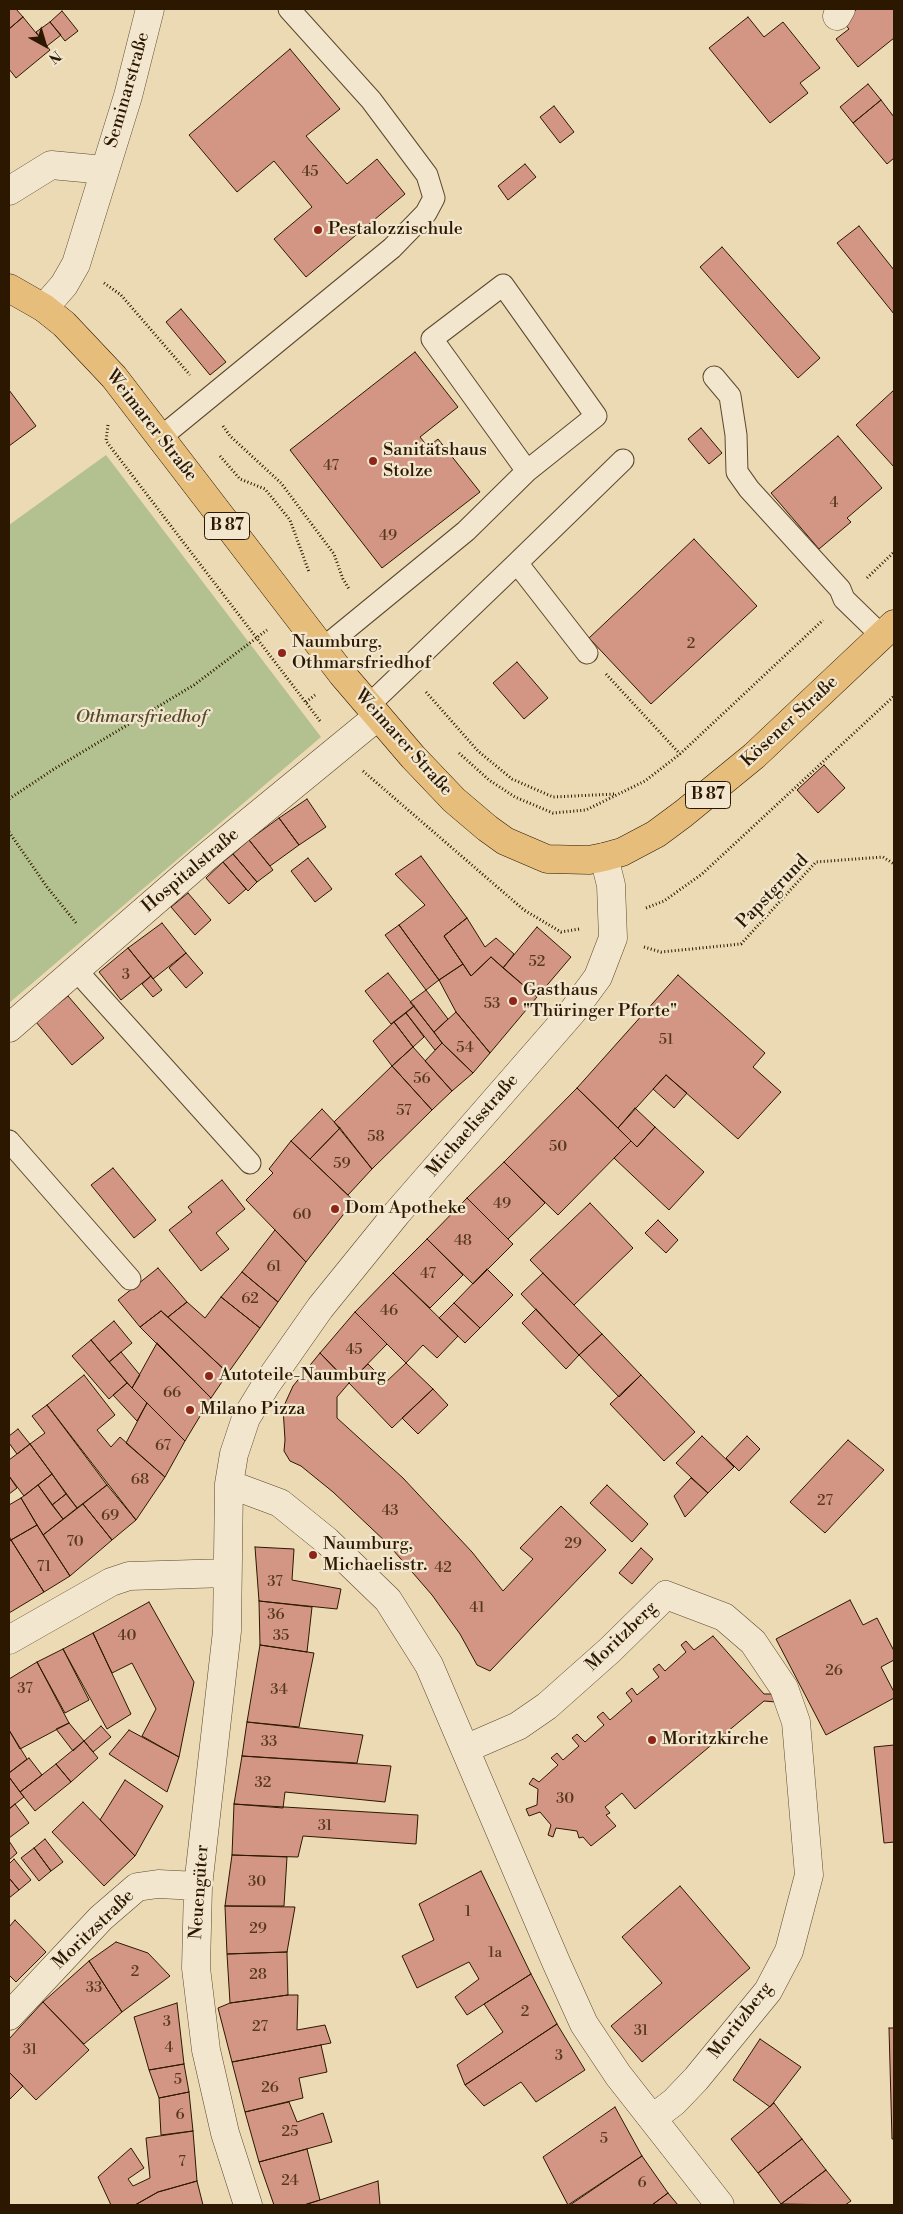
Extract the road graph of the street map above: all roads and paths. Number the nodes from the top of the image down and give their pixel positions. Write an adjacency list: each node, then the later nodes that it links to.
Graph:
1 (150, 9): 3 (street, Seminarstraße)
2 (289, 9): 9 (lane)
3 (105, 170): 4 (street, Seminarstraße); 5 (street, Seminarstraße)
4 (9, 191)
5 (76, 264): 7 (street, Seminarstraße); 9 (path)
6 (9, 288): 7 (main road, Weimarer Straße / B 87)
7 (44, 308): 10 (main road, Weimarer Straße / B 87)
8 (714, 377): 16 (lane)
9 (209, 397): 10 (lane); 18 (path)
10 (160, 438): 17 (main road, Weimarer Straße / B 87)
11 (106, 441): 20 (path)
12 (623, 460): 15 (lane)
13 (527, 471): 13 (lane); 18 (lane)
14 (894, 552): 16 (path)
15 (517, 563): 22 (lane); 23 (lane)
16 (844, 599): 19 (lane); 28 (path)
17 (292, 610): 20 (path); 21 (main road, Weimarer Straße / B 87)
18 (364, 614): 21 (lane)
19 (888, 630): 32 (main road, Kösener Straße / B 87)
20 (256, 639): 26 (path); 30 (path)
21 (322, 649): 25 (main road, Weimarer Straße / B 87)
22 (587, 653): 28 (path)
23 (406, 669): 25 (lane); 29 (path)
24 (894, 696): 35 (path)
25 (372, 711): 26 (street, Hospitalstraße); 32 (main road, Weimarer Straße / B 87)
26 (339, 748): 35 (path); 36 (street, Hospitalstraße)
27 (455, 749): 29 (path)
28 (680, 754): 29 (path)
29 (615, 794)
30 (9, 799)
31 (9, 832): 34 (path)
32 (604, 857): 35 (street, Michaelisstraße)
33 (894, 864): 35 (path, Papstgrund)
34 (78, 925)
35 (613, 930): 41 (street, Michaelisstraße)
36 (76, 970): 37 (street, Hospitalstraße); 39 (lane)
37 (9, 1028)
38 (9, 1141): 40 (lane)
39 (250, 1163)
40 (130, 1279)
41 (229, 1484): 42 (street, Michaelisstraße); 44 (street)
42 (227, 1573): 43 (street); 45 (street, Neuengüter)
43 (9, 1640)
44 (465, 1749): 47 (street); 47 (street, Moritzberg)
45 (198, 1886): 46 (street, Moritzstraße); 48 (street, Neuengüter)
46 (9, 2016)
47 (653, 2118): 49 (street)
48 (248, 2205)
49 (720, 2205)

